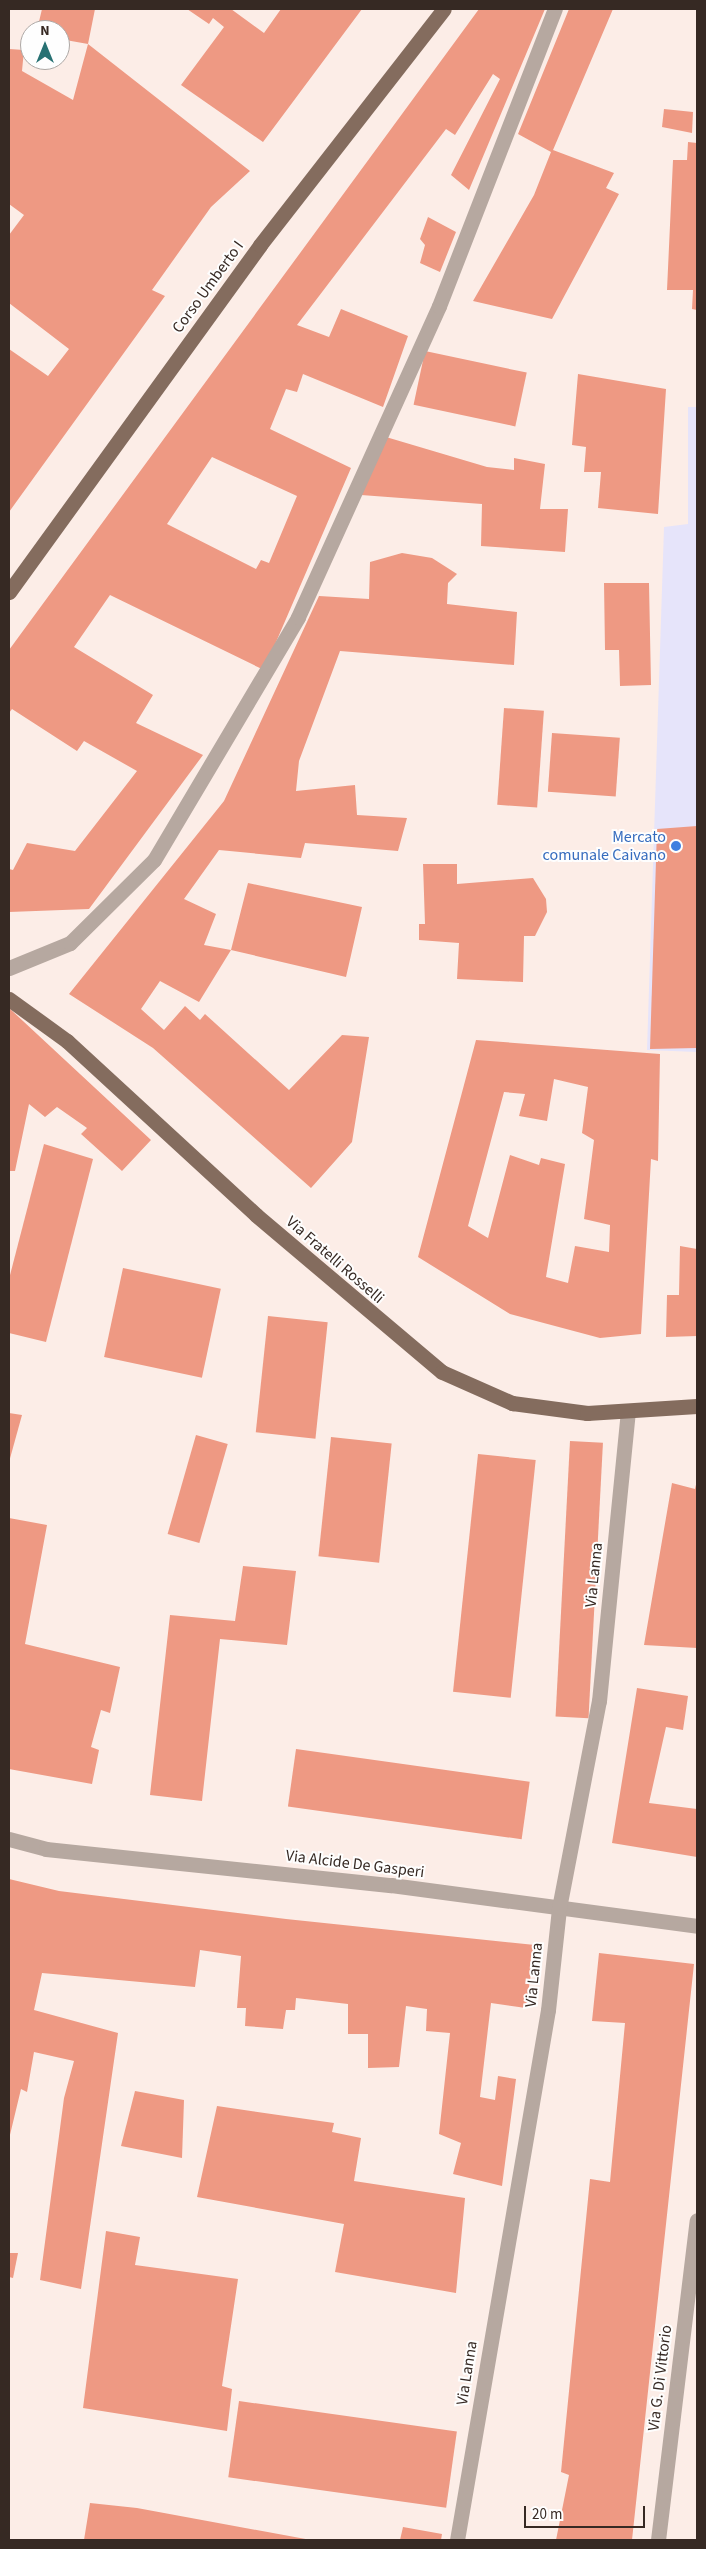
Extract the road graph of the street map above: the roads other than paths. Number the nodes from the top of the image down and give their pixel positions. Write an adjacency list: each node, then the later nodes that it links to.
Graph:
1 (444, 9): 3 (main road, Corso Umberto I)
2 (555, 9): 4 (street)
3 (9, 592)
4 (9, 968)
5 (9, 999): 7 (main road, Via Fratelli Rosselli)
6 (697, 1406): 7 (main road, Via Fratelli Rosselli)
7 (628, 1412): 9 (street, Via Lanna)
8 (9, 1839): 9 (street, Via Alcide De Gasperi)
9 (559, 1908): 10 (street, Via Alcide De Gasperi); 12 (street, Via Lanna)
10 (697, 1926)
11 (697, 2220): 13 (street, Via G. Di Vittorio)
12 (457, 2540)
13 (658, 2540)

